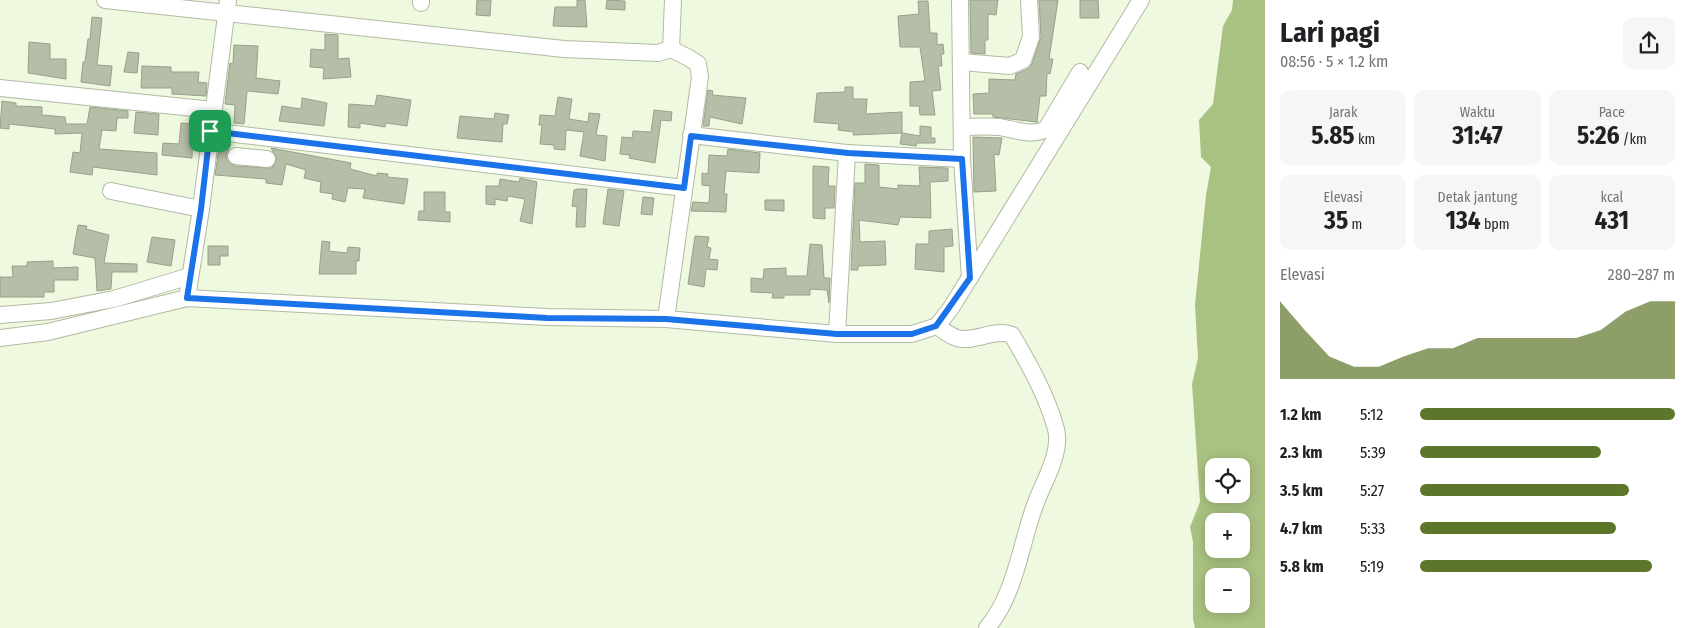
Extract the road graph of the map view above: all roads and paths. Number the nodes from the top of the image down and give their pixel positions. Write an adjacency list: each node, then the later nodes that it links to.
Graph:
1 (105, 0): 6 (street)
2 (673, 0): 7 (street)
3 (960, 0): 8 (street)
4 (1029, 0): 8 (street)
5 (1140, 0): 23 (street)
6 (227, 6): 7 (street); 11 (street)
7 (671, 50): 15 (street)
8 (961, 62): 12 (street)
9 (1080, 72): 12 (street)
10 (0, 88): 11 (street)
11 (213, 110): 13 (street)
12 (962, 127): 18 (street)
13 (210, 131): 14 (street); 21 (street)
14 (249, 135): 17 (street); 19 (street)
15 (691, 136): 16 (street); 19 (street)
16 (848, 153): 18 (street); 28 (street)
17 (267, 159)
18 (962, 159): 23 (street)
19 (684, 188): 26 (street)
20 (110, 191): 21 (street)
21 (201, 209): 22 (street)
22 (190, 276): 24 (street); 25 (street)
23 (970, 278): 27 (street)
24 (187, 298): 26 (street); 29 (street)
25 (0, 315)
26 (666, 319): 28 (street)
27 (936, 326): 28 (street); 30 (street)
28 (837, 334)
29 (0, 338)
30 (987, 628)

